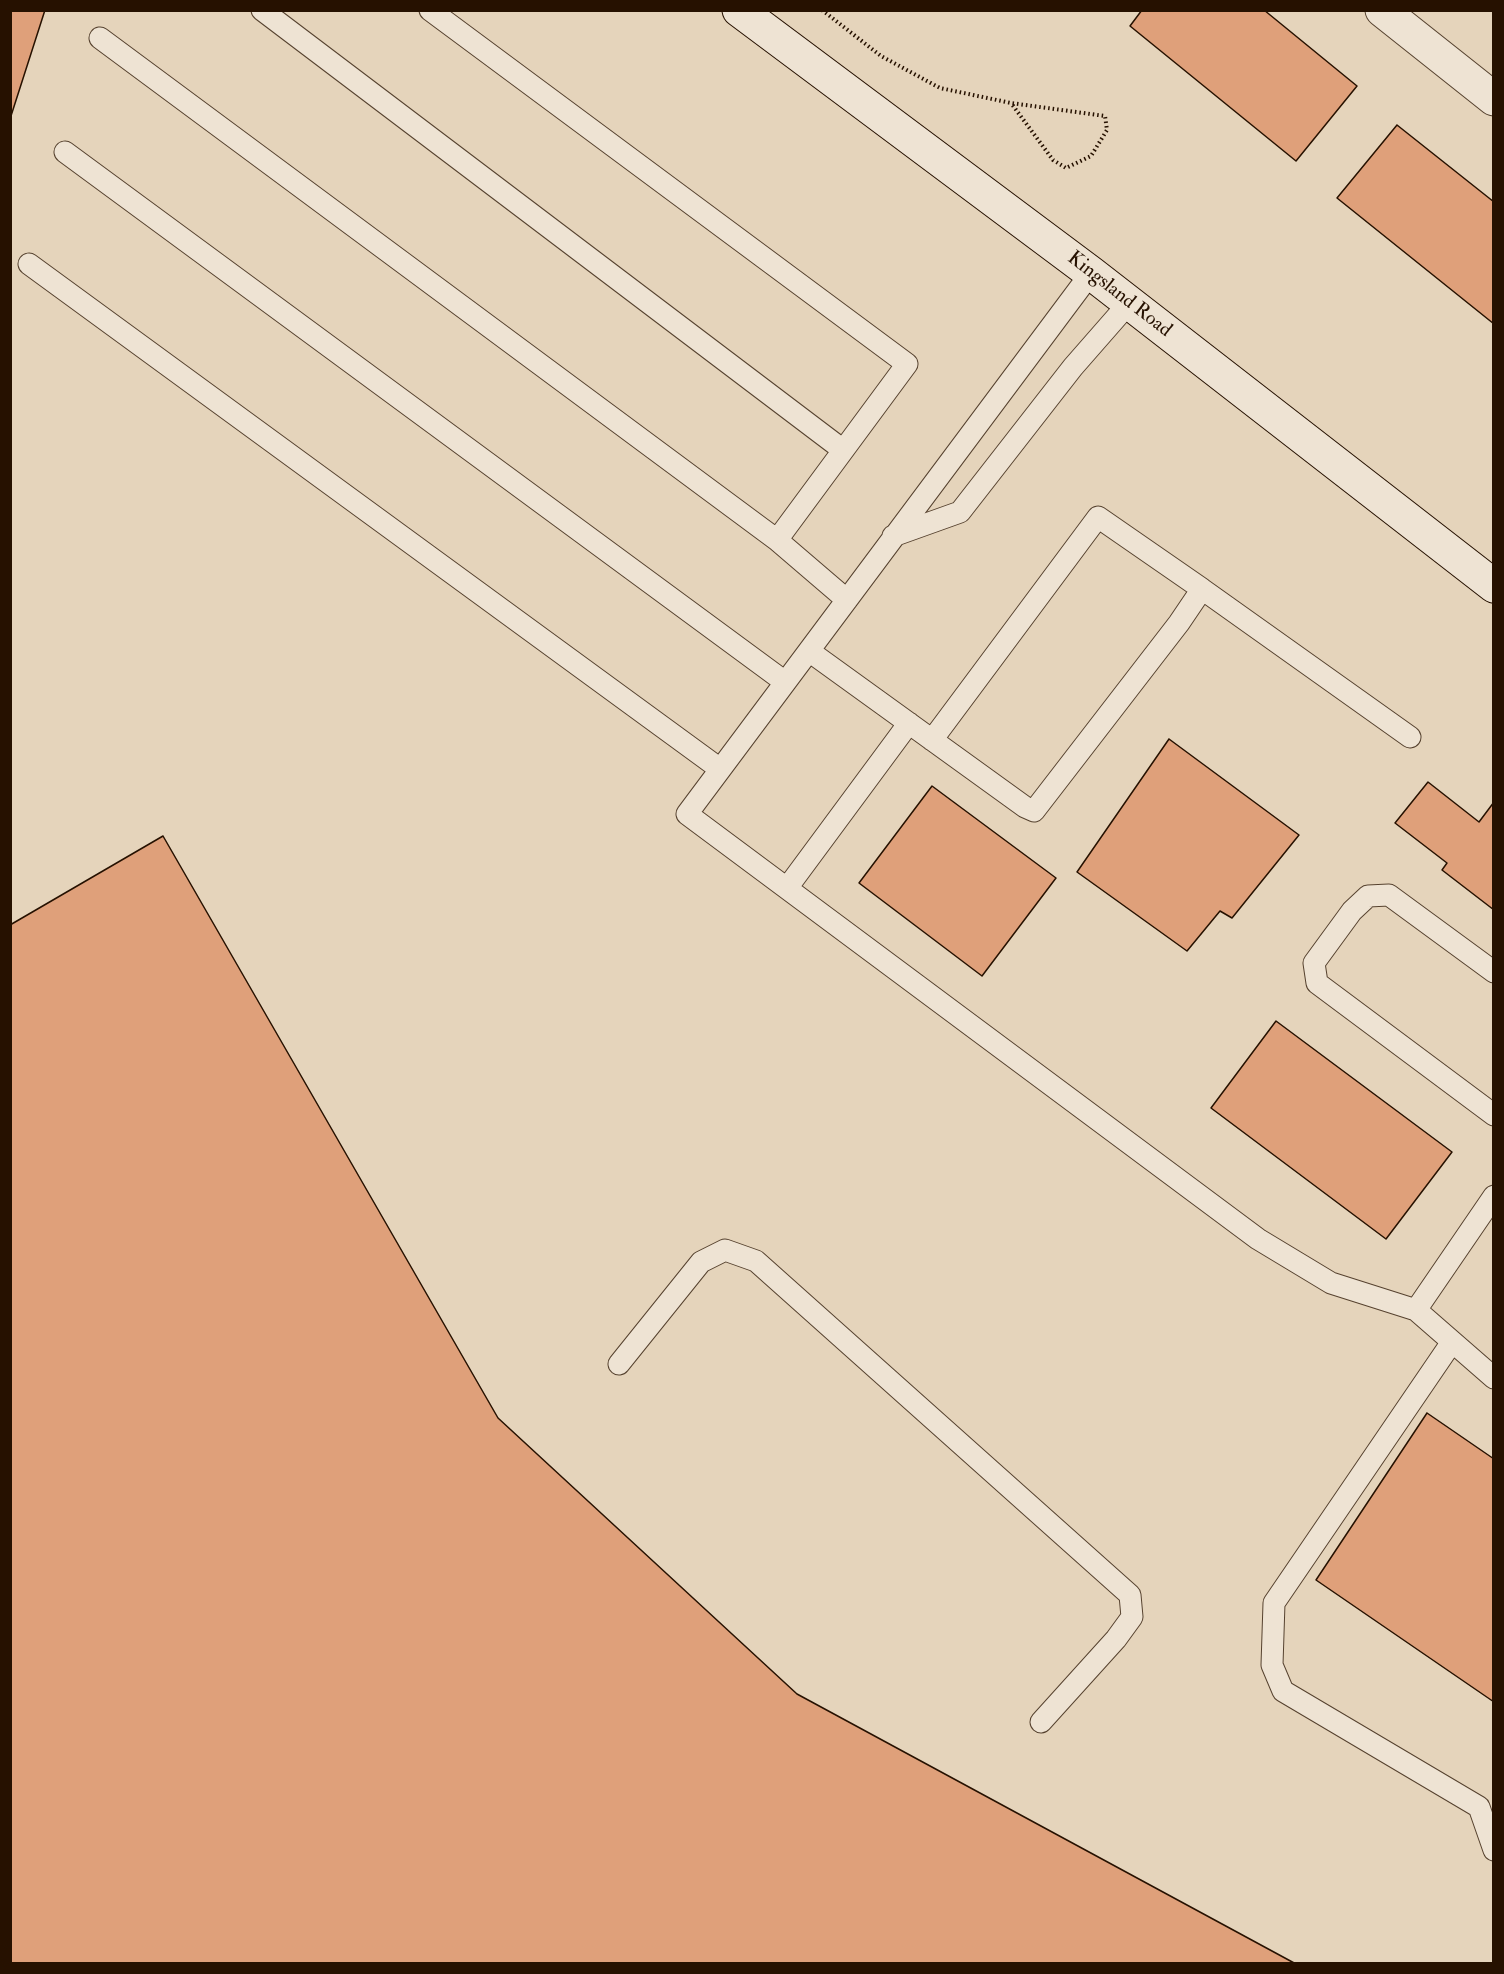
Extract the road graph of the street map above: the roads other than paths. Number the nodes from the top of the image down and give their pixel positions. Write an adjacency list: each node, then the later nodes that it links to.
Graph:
1 (262, 10): 11 (lane)
2 (430, 10): 11 (lane)
3 (739, 10): 9 (street, Kingsland Road)
4 (1382, 10): 6 (street)
5 (100, 38): 13 (lane)
6 (1494, 99)
7 (64, 152): 18 (lane)
8 (29, 264): 22 (lane)
9 (1090, 273): 10 (street, Kingsland Road); 12 (lane)
10 (1129, 303): 12 (lane); 14 (street, Kingsland Road)
11 (843, 450): 13 (lane)
12 (893, 536): 16 (lane)
13 (777, 540): 16 (lane)
14 (1494, 586)
15 (1202, 589): 20 (lane); 21 (lane); 21 (lane)
16 (846, 600): 17 (lane)
17 (809, 651): 18 (lane); 19 (lane)
18 (785, 682): 22 (lane)
19 (909, 723): 21 (lane); 23 (lane)
20 (1410, 737)
21 (932, 740)
22 (720, 769): 23 (lane)
23 (787, 888): 27 (lane)
24 (1494, 972): 25 (lane)
25 (1494, 1115)
26 (1494, 1196): 27 (lane)
27 (1416, 1310): 28 (lane)
28 (1452, 1342): 30 (lane); 32 (lane)
29 (619, 1364): 31 (lane)
30 (1494, 1378)
31 (1041, 1722)
32 (1494, 1850)

